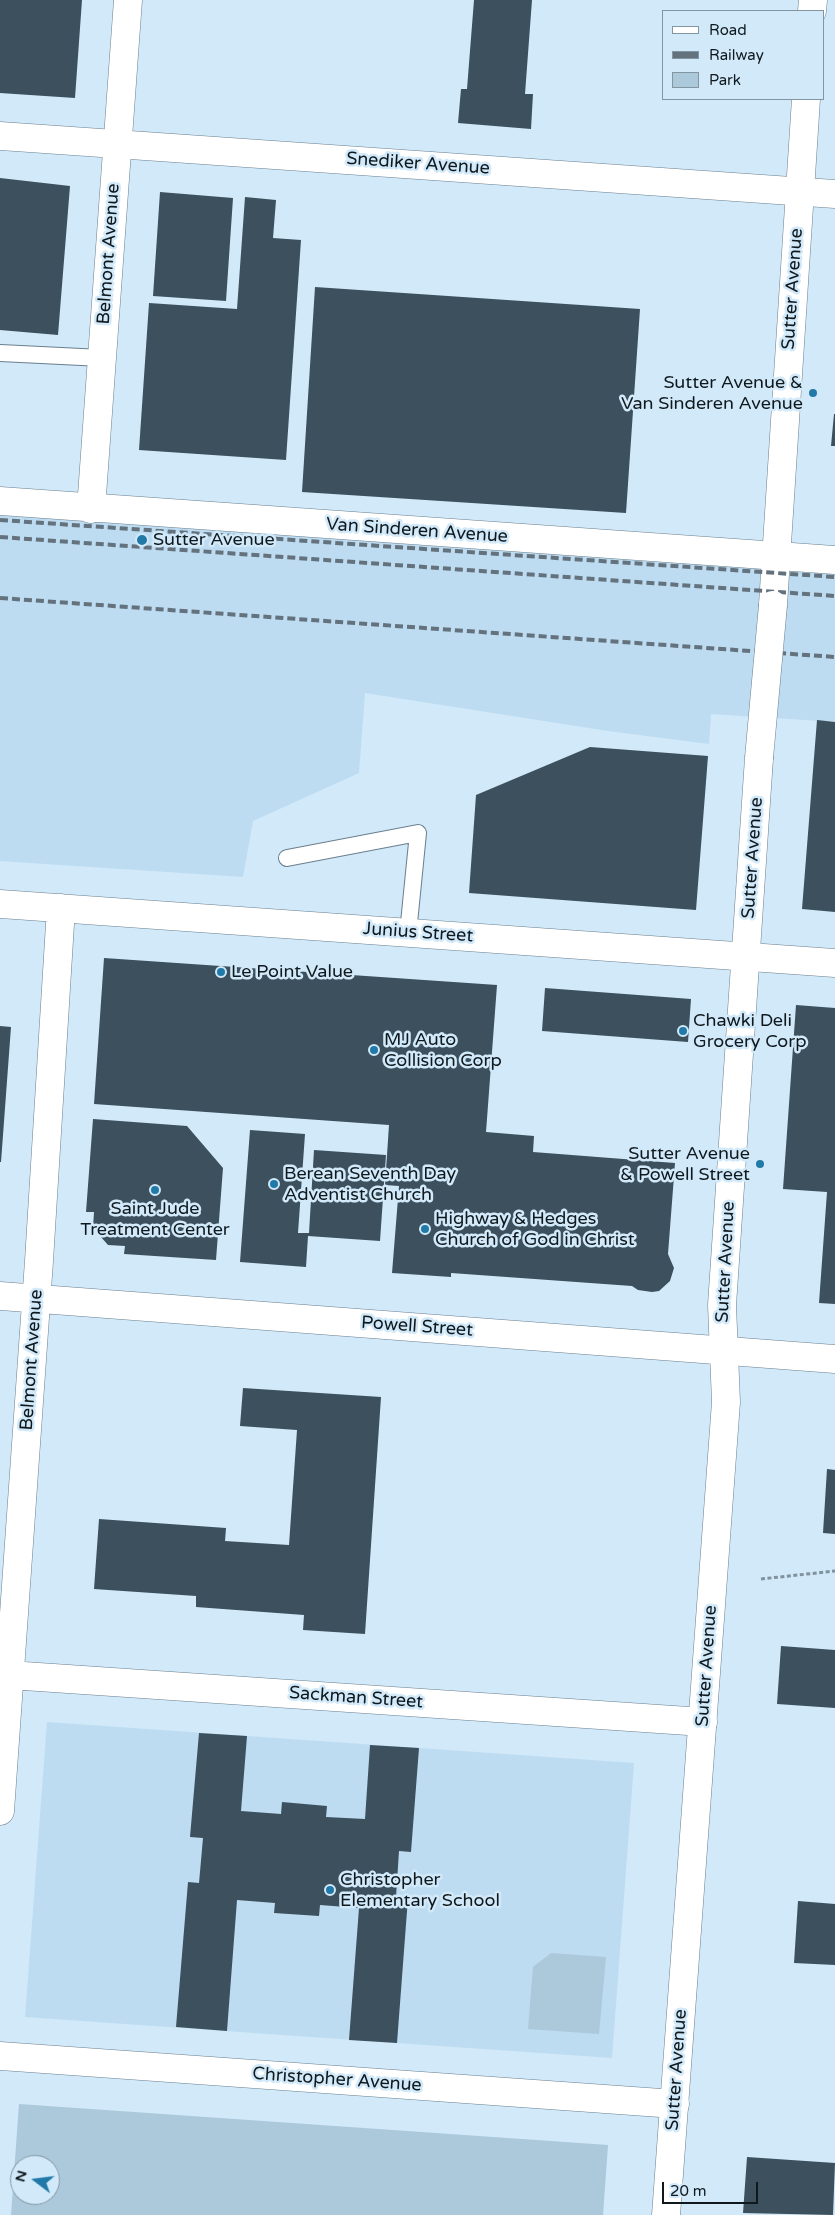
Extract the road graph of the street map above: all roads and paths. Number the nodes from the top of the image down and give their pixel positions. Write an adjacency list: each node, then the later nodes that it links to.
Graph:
1 (128, 0): 4 (street, Belmont Avenue)
2 (806, 100): 5 (street, Sutter Avenue)
3 (0, 136): 4 (street, Snediker Avenue)
4 (117, 144): 5 (street, Snediker Avenue); 8 (street, Belmont Avenue)
5 (799, 191): 6 (street, Snediker Avenue); 11 (street, Sutter Avenue)
6 (835, 194)
7 (0, 353): 8 (lane)
8 (102, 358): 10 (street, Belmont Avenue)
9 (0, 501): 10 (street, Van Sinderen Avenue)
10 (91, 509): 11 (street, Van Sinderen Avenue)
11 (777, 555): 12 (street, Van Sinderen Avenue); 17 (street, Sutter Avenue, bridge)
12 (835, 560)
13 (287, 858): 16 (lane)
14 (0, 904): 15 (street, Junius Street)
15 (61, 908): 16 (street, Junius Street); 20 (street, Belmont Avenue)
16 (408, 933): 17 (street, Junius Street)
17 (746, 957): 18 (street, Junius Street); 21 (street, Sutter Avenue)
18 (835, 963)
19 (0, 1296): 20 (street, Powell Street)
20 (36, 1298): 21 (street, Powell Street); 25 (street, Belmont Avenue)
21 (724, 1351): 22 (street, Powell Street); 26 (street, Sutter Avenue)
22 (835, 1359)
23 (835, 1571): 24 (path)
24 (761, 1579)
25 (9, 1675): 26 (street, Sackman Street); 27 (street, Belmont Avenue)
26 (703, 1722): 29 (street, Sutter Avenue)
27 (0, 1811)
28 (0, 2056): 29 (street, Christopher Avenue)
29 (675, 2104): 30 (street, Sutter Avenue)
30 (666, 2215)

